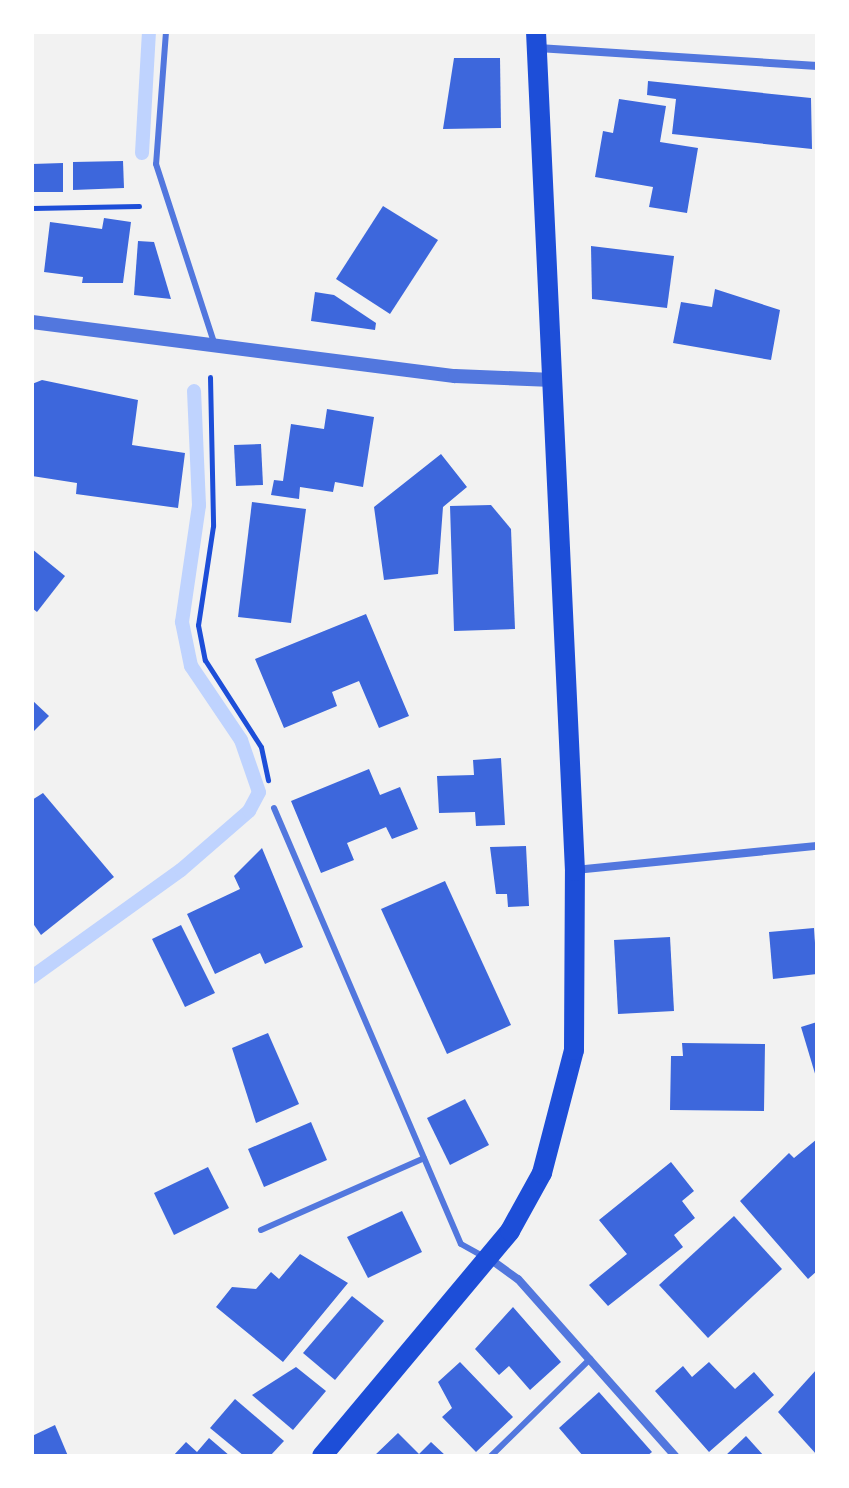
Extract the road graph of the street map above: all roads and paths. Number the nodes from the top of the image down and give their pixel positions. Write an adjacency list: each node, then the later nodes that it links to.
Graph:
1 (166, 32): 4 (lane)
2 (536, 40): 3 (street); 8 (main road)
3 (817, 66)
4 (169, 205): 5 (path); 7 (lane)
5 (32, 208)
6 (32, 322): 7 (street)
7 (214, 345): 8 (street); 9 (path)
8 (553, 380): 11 (main road)
9 (274, 808): 12 (lane)
10 (817, 846): 11 (street)
11 (575, 871): 14 (main road)
12 (424, 1158): 13 (lane); 14 (lane)
13 (261, 1230)
14 (490, 1259): 15 (street); 16 (main road)
15 (590, 1359): 17 (lane); 18 (street)
16 (322, 1456)
17 (491, 1456)
18 (675, 1456)

